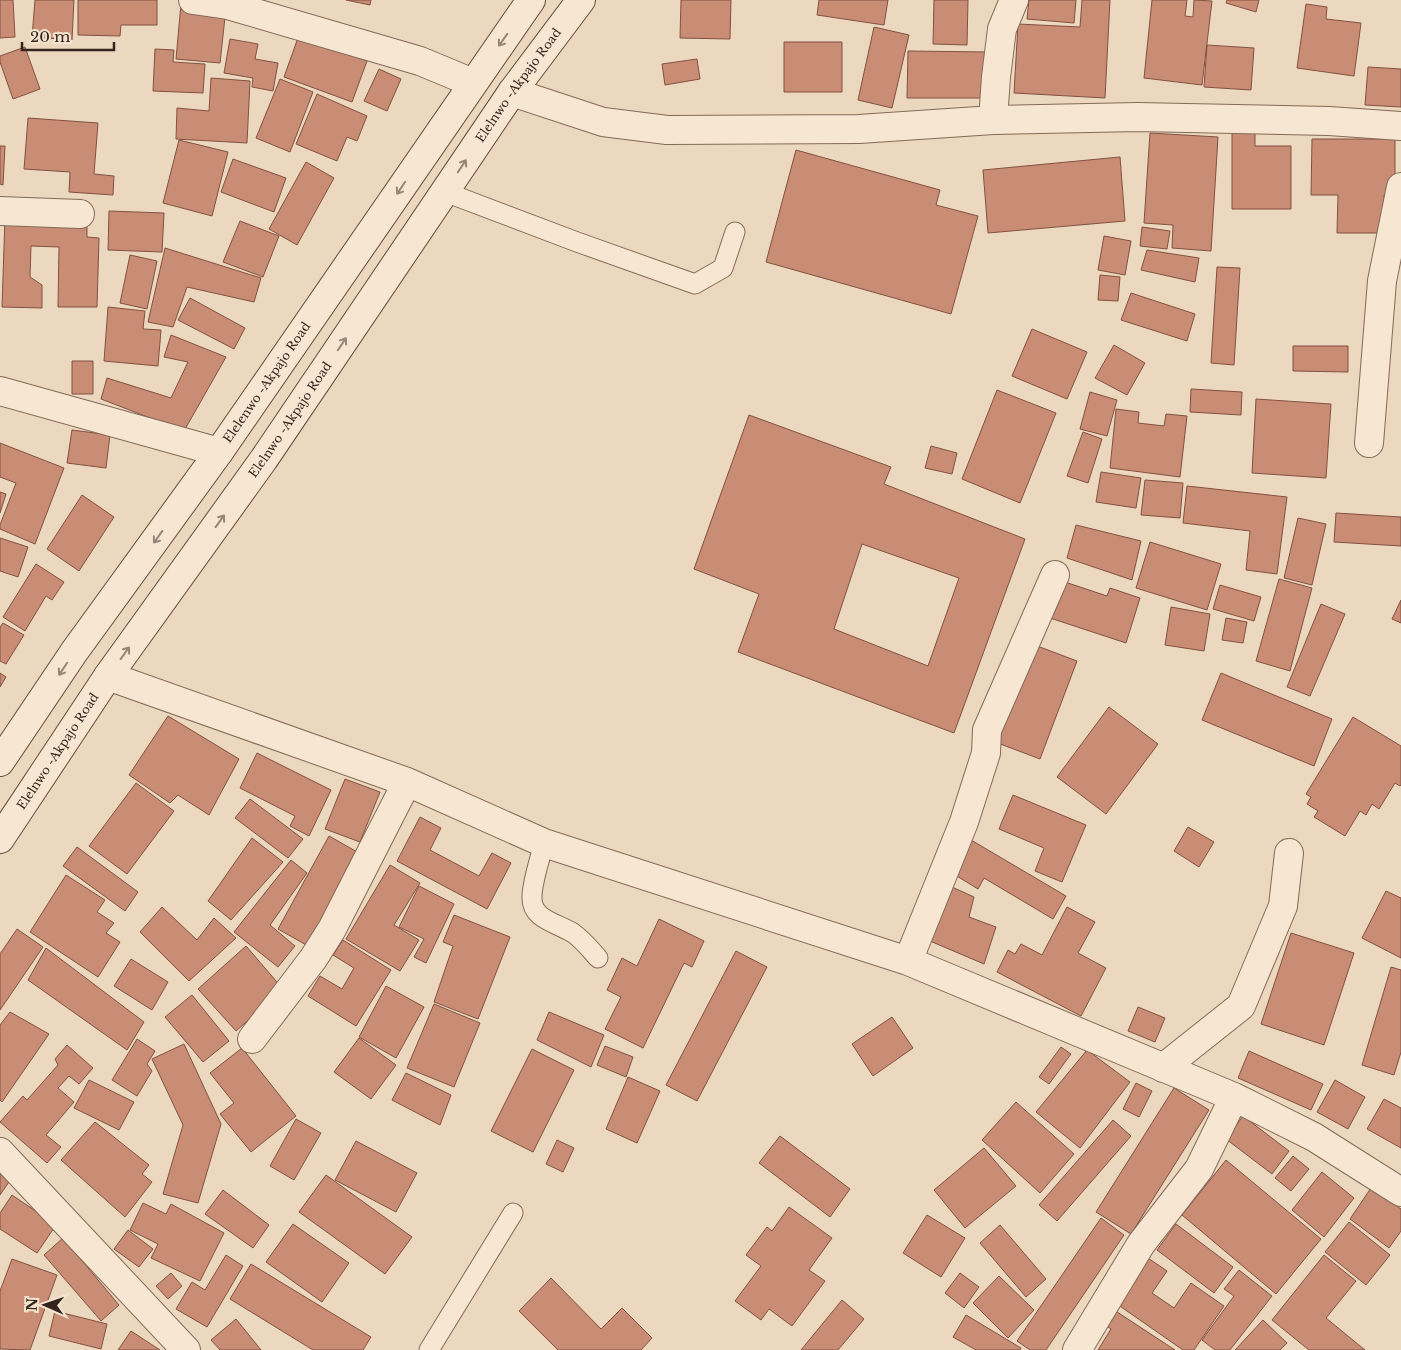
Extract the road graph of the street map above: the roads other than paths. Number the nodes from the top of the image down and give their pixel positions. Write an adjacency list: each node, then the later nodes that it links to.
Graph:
1 (193, 0): 5 (street)
2 (531, 0): 5 (street, Elelenwo -Akpajo Road, one-way to 5)
3 (581, 0): 6 (street, Elelnwo -Akpajo Road)
4 (1014, 0): 7 (street)
5 (473, 83): 16 (street, Elelenwo -Akpajo Road, one-way to 16)
6 (512, 92): 7 (street); 10 (street, Elelnwo -Akpajo Road, one-way to 6)
7 (993, 120): 8 (street)
8 (1401, 126)
9 (1401, 187): 15 (street)
10 (444, 192): 13 (lane); 18 (street, Elelnwo -Akpajo Road, one-way to 10)
11 (0, 211): 12 (street)
12 (80, 214)
13 (735, 232)
14 (0, 391): 16 (street)
15 (1369, 443)
16 (219, 452): 19 (street, Elelenwo -Akpajo Road, one-way to 19)
17 (1055, 575): 25 (street)
18 (108, 676): 20 (street); 21 (street, Elelnwo -Akpajo Road)
19 (0, 762)
20 (407, 782): 22 (street); 26 (street)
21 (0, 839)
22 (544, 843): 24 (lane); 25 (street)
23 (1289, 853): 27 (street)
24 (598, 958)
25 (908, 961): 27 (street)
26 (252, 1039)
27 (1163, 1068): 28 (street)
28 (1234, 1097): 30 (street); 34 (street)
29 (0, 1152): 32 (street)
30 (1401, 1192)
31 (513, 1213): 33 (lane)
32 (186, 1350)
33 (429, 1350)
34 (1077, 1350)

